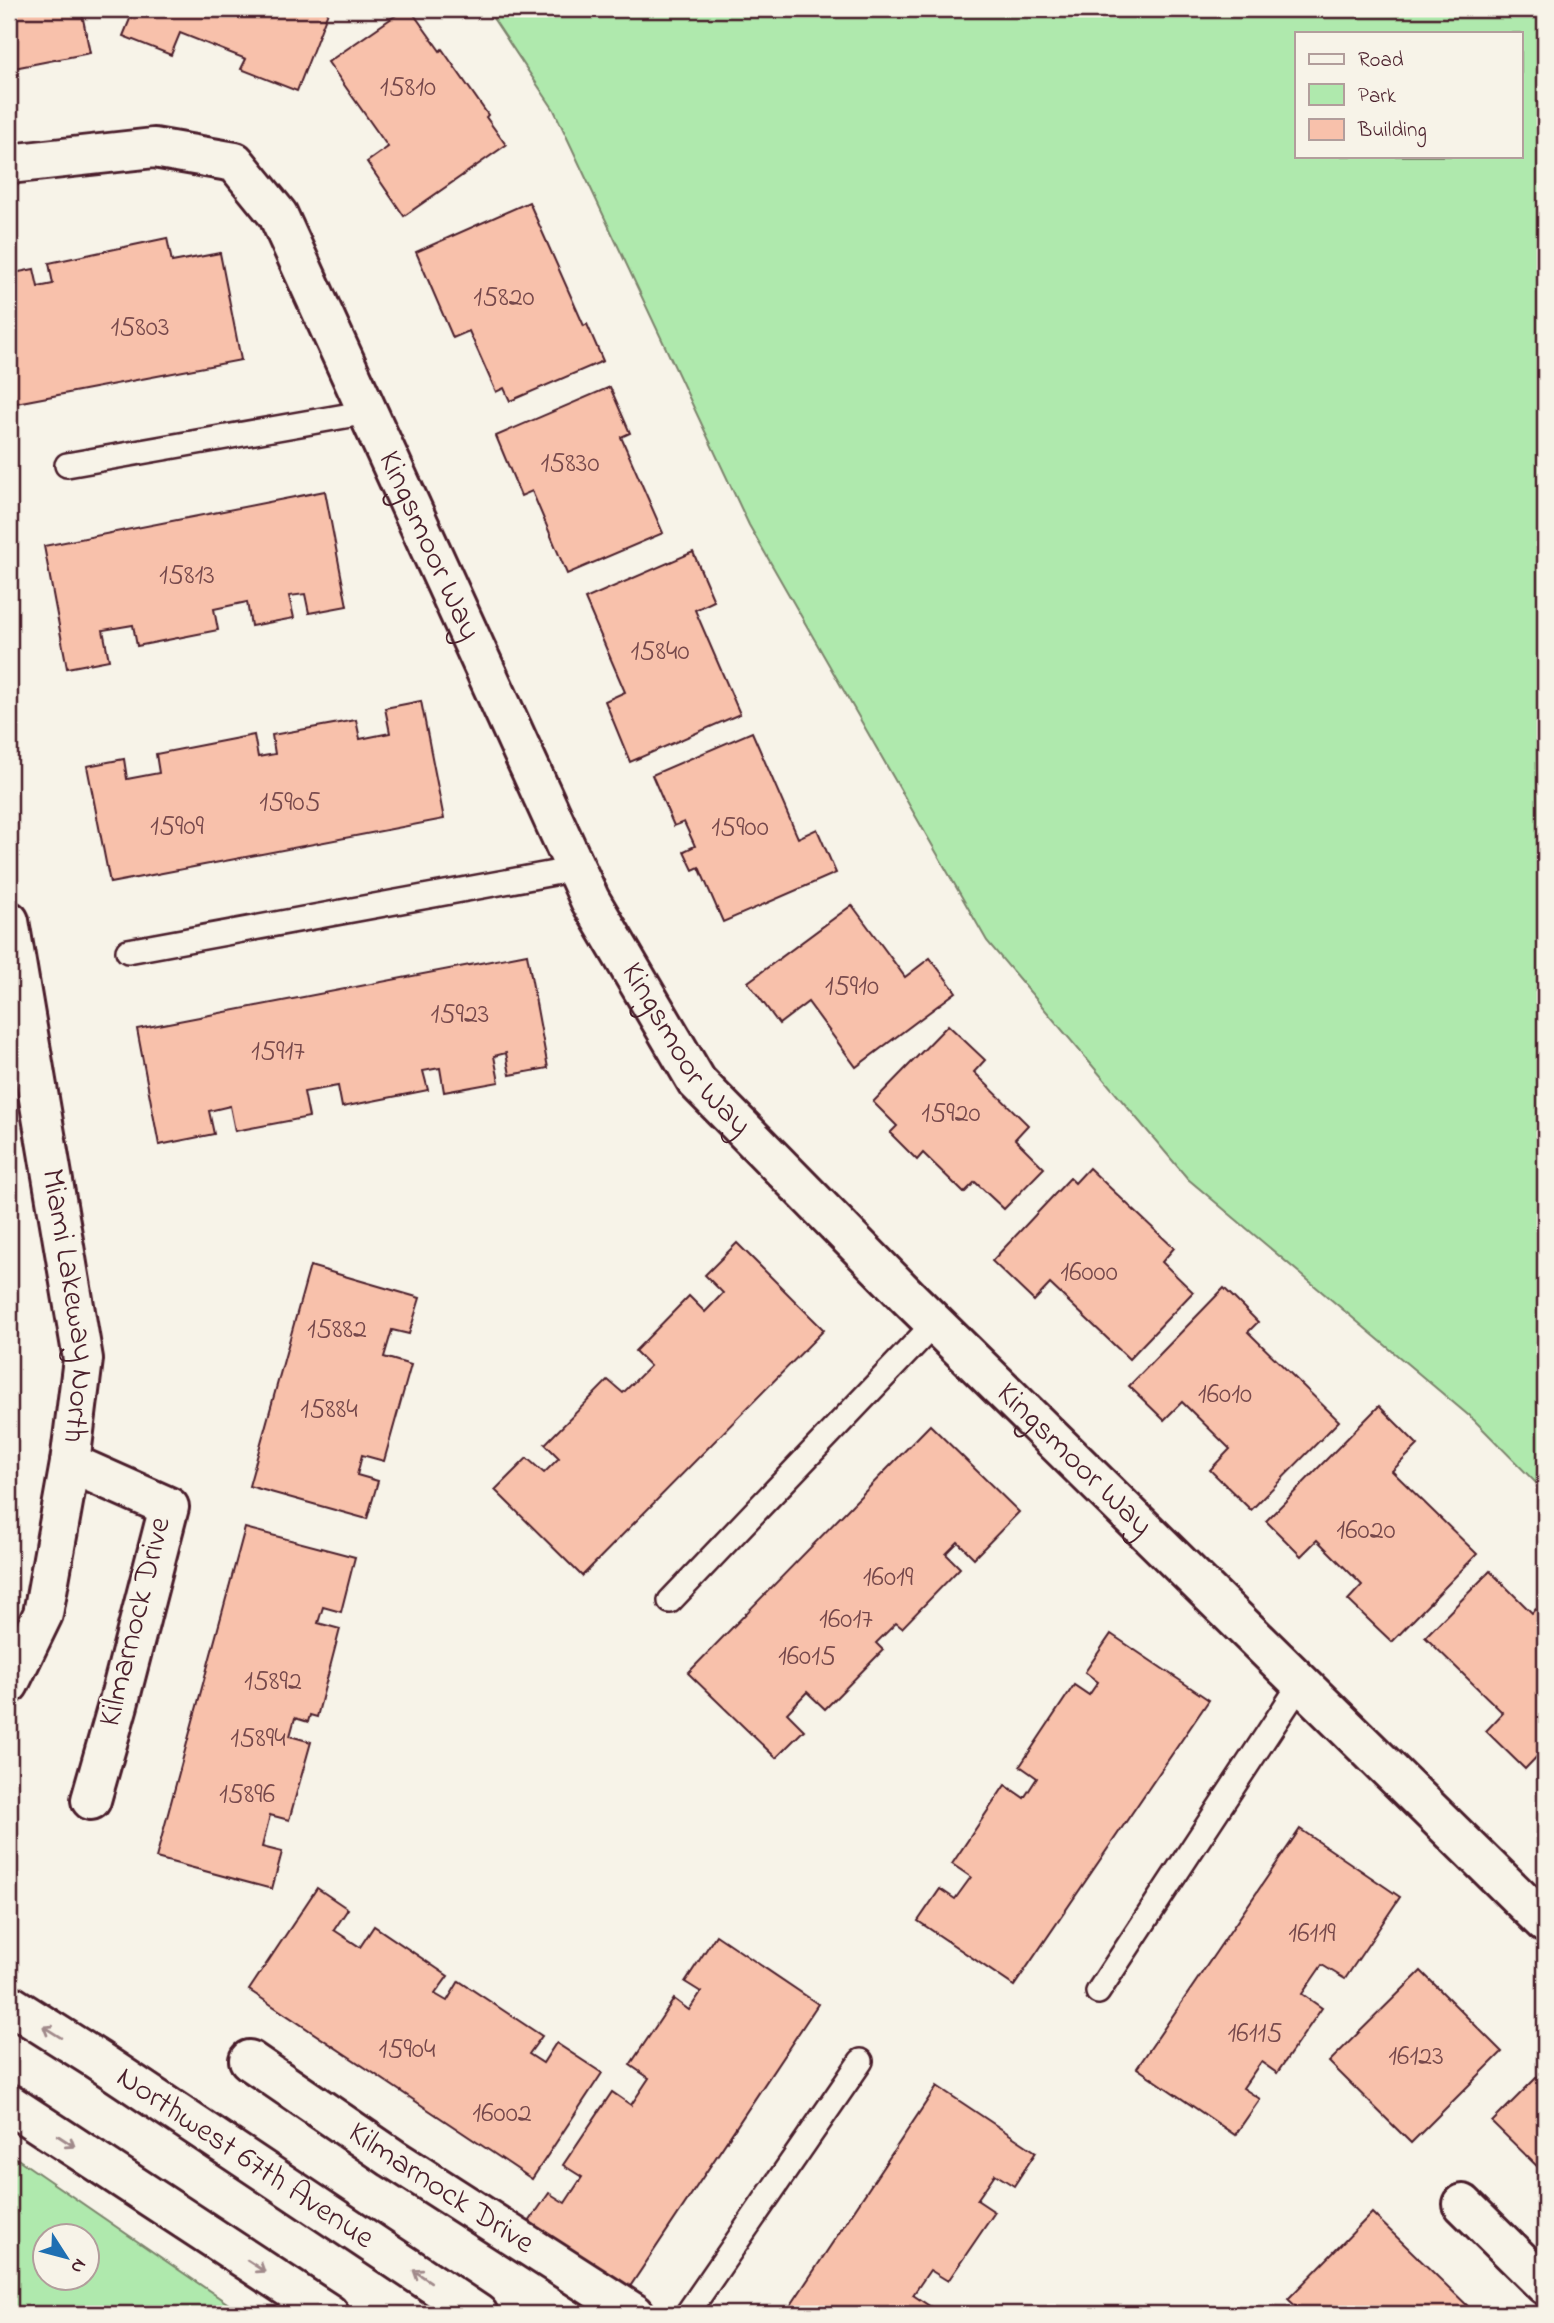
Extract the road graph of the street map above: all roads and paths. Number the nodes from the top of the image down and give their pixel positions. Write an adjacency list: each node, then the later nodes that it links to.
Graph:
1 (9, 164): 2 (street, Kingsmoor Way)
2 (368, 412): 3 (lane); 4 (street, Kingsmoor Way)
3 (66, 465)
4 (576, 869): 6 (lane); 7 (street, Kingsmoor Way)
5 (9, 922): 8 (street, Miami Lakeway North)
6 (128, 951)
7 (935, 1323): 9 (lane); 10 (street, Kingsmoor Way)
8 (70, 1463): 11 (street, Miami Lakeway North); 12 (street, Kilmarnock Drive)
9 (670, 1601)
10 (1301, 1683): 13 (street, Kingsmoor Way); 14 (lane)
11 (9, 1684)
12 (91, 1800)
13 (1545, 1923)
14 (1098, 1992)
15 (9, 2004): 22 (street, Northwest 67th Avenue, one-way to 15)
16 (249, 2060): 23 (street, Kilmarnock Drive)
17 (861, 2061): 24 (lane)
18 (9, 2104): 21 (street, one-way to 21)
19 (1462, 2204): 20 (street)
20 (1545, 2284)
21 (329, 2314)
22 (478, 2314)
23 (635, 2314)
24 (687, 2314)

